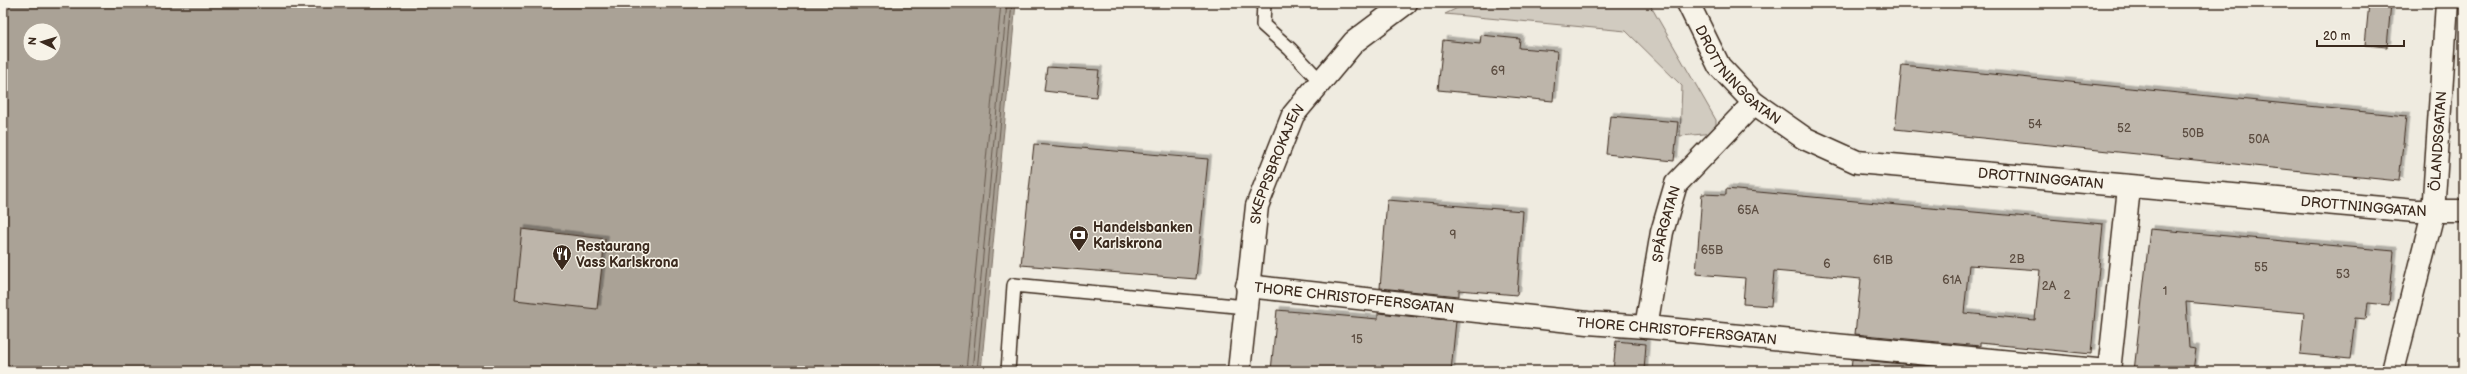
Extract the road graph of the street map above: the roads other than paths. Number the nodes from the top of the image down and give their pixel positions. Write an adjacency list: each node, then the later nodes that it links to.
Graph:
1 (1264, 3): 5 (lane)
2 (1406, 3): 5 (street, SKEPPSBROKAJEN)
3 (1688, 3): 6 (street, DROTTNINGGATAN)
4 (2447, 3): 9 (street, ÖLANDSGATAN)
5 (1321, 82): 10 (street, SKEPPSBROKAJEN)
6 (1754, 103): 7 (street, DROTTNINGGATAN); 11 (street, SPÅRGATAN)
7 (2129, 188): 9 (street, DROTTNINGGATAN); 14 (street)
8 (2464, 211): 9 (street, DROTTNINGGATAN)
9 (2433, 213): 15 (street, ÖLANDSGATAN)
10 (1246, 297): 11 (street, THORE CHRISTOFFERSGATAN); 12 (lane); 13 (street, SKEPPSBROKAJEN)
11 (1646, 327): 14 (street, THORE CHRISTOFFERSGATAN)
12 (1008, 371)
13 (1239, 371)
14 (2108, 371)
15 (2393, 371)

